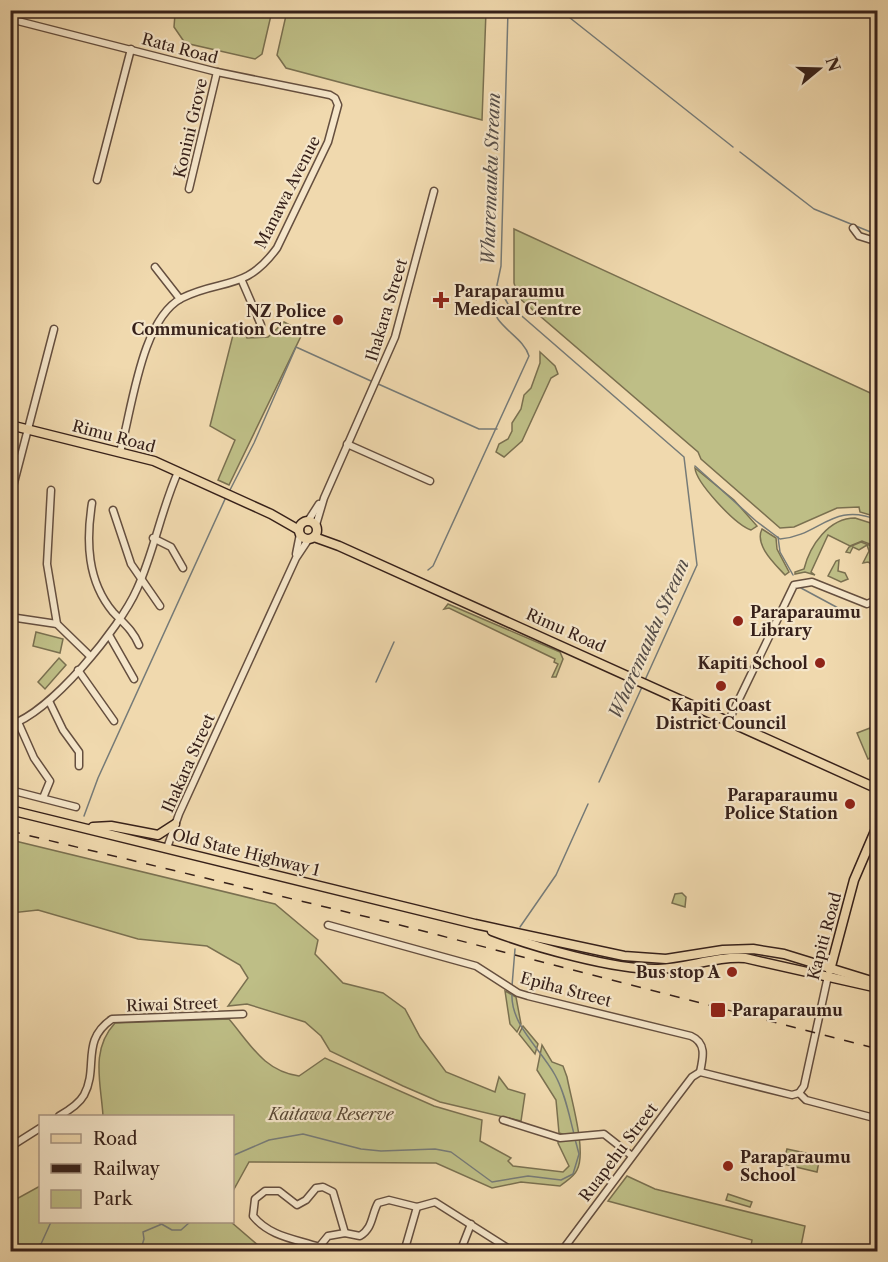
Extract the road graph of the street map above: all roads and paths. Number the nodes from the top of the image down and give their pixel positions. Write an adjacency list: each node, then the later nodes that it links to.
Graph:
1 (10, 19): 2 (street, Rata Road)
2 (131, 49): 3 (street, Rata Road); 5 (street)
3 (217, 72): 4 (street, Rata Road); 6 (street, Konini Grove)
4 (338, 105): 11 (street, Manawa Avenue)
5 (97, 180)
6 (189, 189)
7 (434, 191): 17 (street, Ihakara Street)
8 (854, 228): 9 (street)
9 (878, 242)
10 (155, 267): 12 (street)
11 (242, 281): 12 (street, Manawa Avenue); 13 (street)
12 (180, 299): 18 (street, Manawa Avenue)
13 (261, 325)
14 (54, 330): 16 (street)
15 (10, 425): 16 (main road, Rimu Road)
16 (29, 429): 18 (main road, Rimu Road); 22 (street)
17 (348, 444): 20 (street); 25 (street, Ihakara Street)
18 (120, 452): 19 (main road, Rimu Road)
19 (178, 472): 25 (main road, Rimu Road); 26 (street)
20 (430, 481)
21 (51, 490): 34 (street)
22 (10, 498)
23 (92, 503): 33 (street)
24 (113, 510): 28 (street)
25 (308, 530): 41 (main road, Rimu Road); 51 (street, Ihakara Street)
26 (153, 538): 27 (street); 28 (street)
27 (183, 568)
28 (142, 578): 30 (street); 33 (street)
29 (878, 599): 41 (street)
30 (160, 606)
31 (10, 609): 32 (street)
32 (12, 617): 34 (street)
33 (120, 618): 35 (street); 36 (street)
34 (57, 624): 37 (street)
35 (109, 634): 37 (street); 39 (street)
36 (139, 645)
37 (90, 656): 38 (street)
38 (78, 670): 40 (street); 43 (street)
39 (134, 679)
40 (48, 701): 42 (street); 45 (street)
41 (729, 720): 46 (main road, Rimu Road)
42 (18, 722): 44 (street); 48 (street)
43 (114, 722)
44 (10, 725)
45 (79, 766)
46 (878, 789)
47 (10, 790): 48 (street)
48 (43, 798): 49 (street)
49 (76, 807)
50 (10, 810): 53 (main road, Old State Highway 1)
51 (175, 824): 53 (main road); 54 (street, Ihakara Street)
52 (878, 824): 57 (main road, Kapiti Road)
53 (81, 827): 54 (main road, Old State Highway 1)
54 (167, 848): 56 (main road, Old State Highway 1)
55 (328, 925): 61 (street, Epiha Street)
56 (518, 935): 57 (main road, Old State Highway 1); 57 (main road, Old State Highway 1)
57 (830, 971): 58 (main road); 59 (main road); 62 (street, Kapiti Road)
58 (878, 983)
59 (878, 988)
60 (243, 1014): 63 (street, Riwai Street)
61 (700, 1072): 62 (street); 68 (street, Ruapehu Street)
62 (799, 1093): 64 (street)
63 (61, 1115)
64 (878, 1119)
65 (503, 1120): 68 (street)
66 (39, 1129): 67 (street)
67 (10, 1148)
68 (632, 1156): 76 (street, Ruapehu Street)
69 (417, 1207): 70 (street); 71 (street); 73 (street)
70 (471, 1224): 74 (street); 75 (street)
71 (345, 1233): 72 (street); 72 (street)
72 (320, 1249)
73 (404, 1251)
74 (460, 1251)
75 (514, 1251)
76 (561, 1251)

